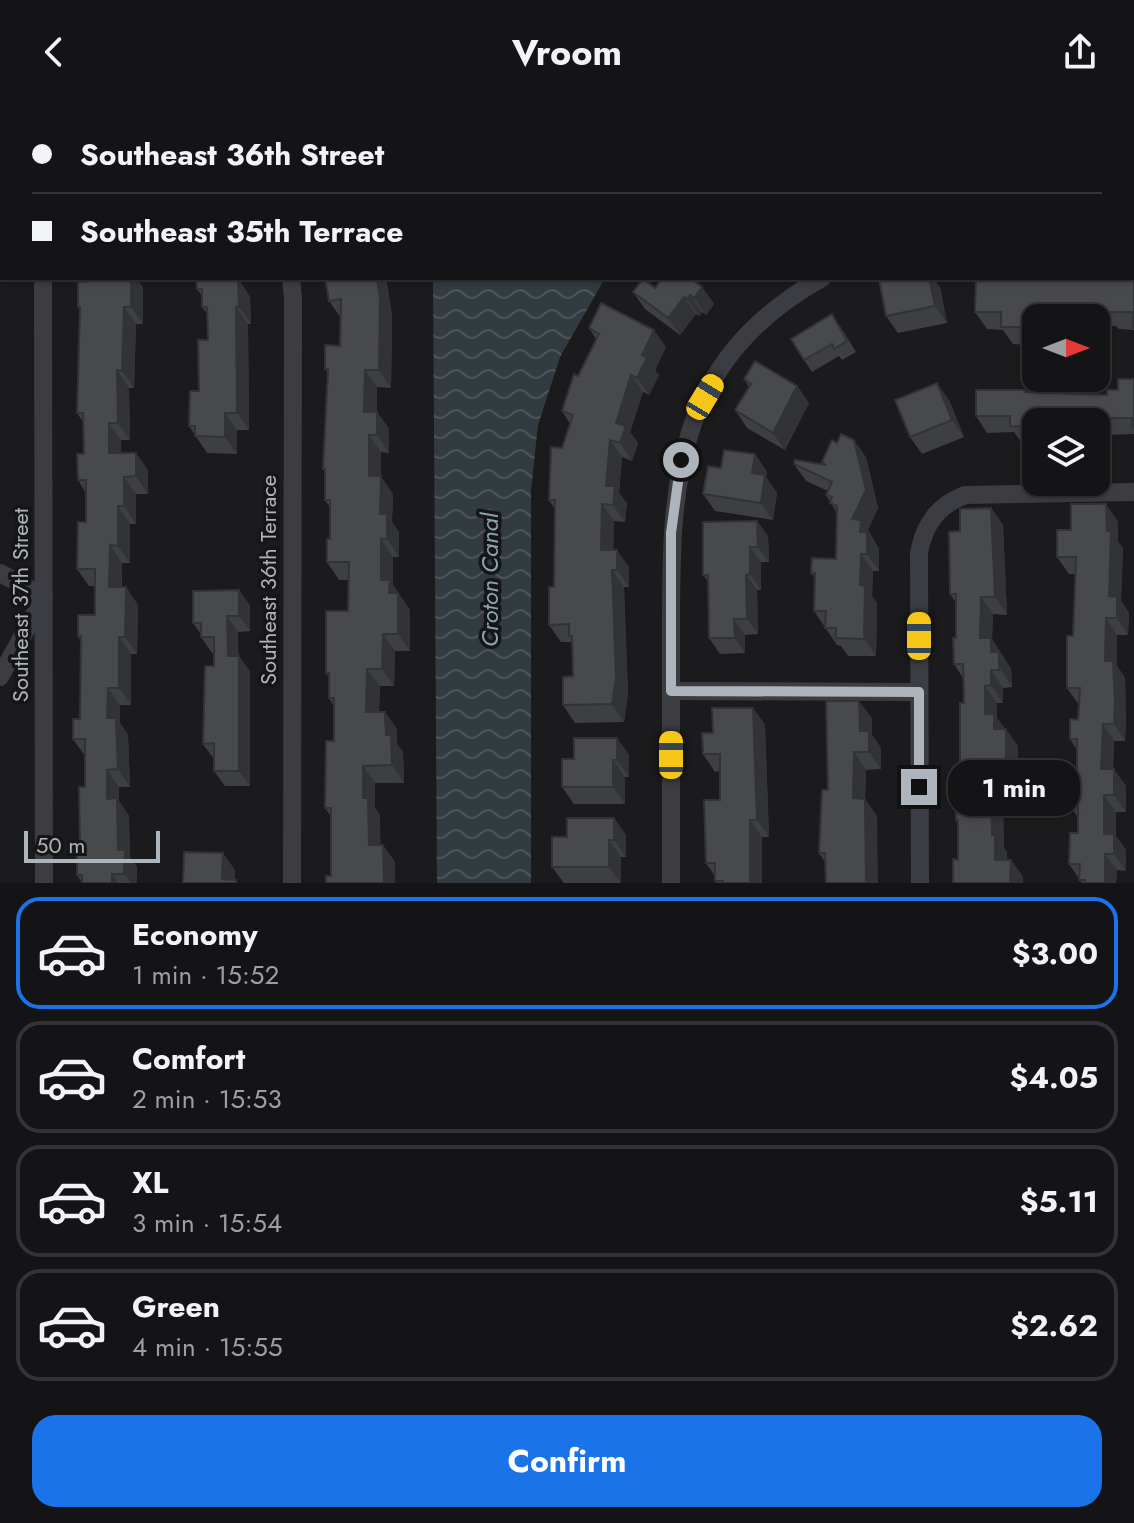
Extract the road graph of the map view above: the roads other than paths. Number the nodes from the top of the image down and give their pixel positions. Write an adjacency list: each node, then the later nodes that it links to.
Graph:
1 (43, 280): 6 (street, Southeast 37th Street)
2 (291, 280): 11 (street, Southeast 36th Terrace)
3 (819, 280): 8 (street)
4 (1134, 492): 9 (street)
5 (0, 573): 6 (street)
6 (44, 597): 7 (street); 10 (street, Southeast 37th Street)
7 (0, 677)
8 (671, 691): 9 (street); 12 (street)
9 (919, 692): 13 (street)
10 (44, 883)
11 (292, 883)
12 (671, 883)
13 (920, 883)

